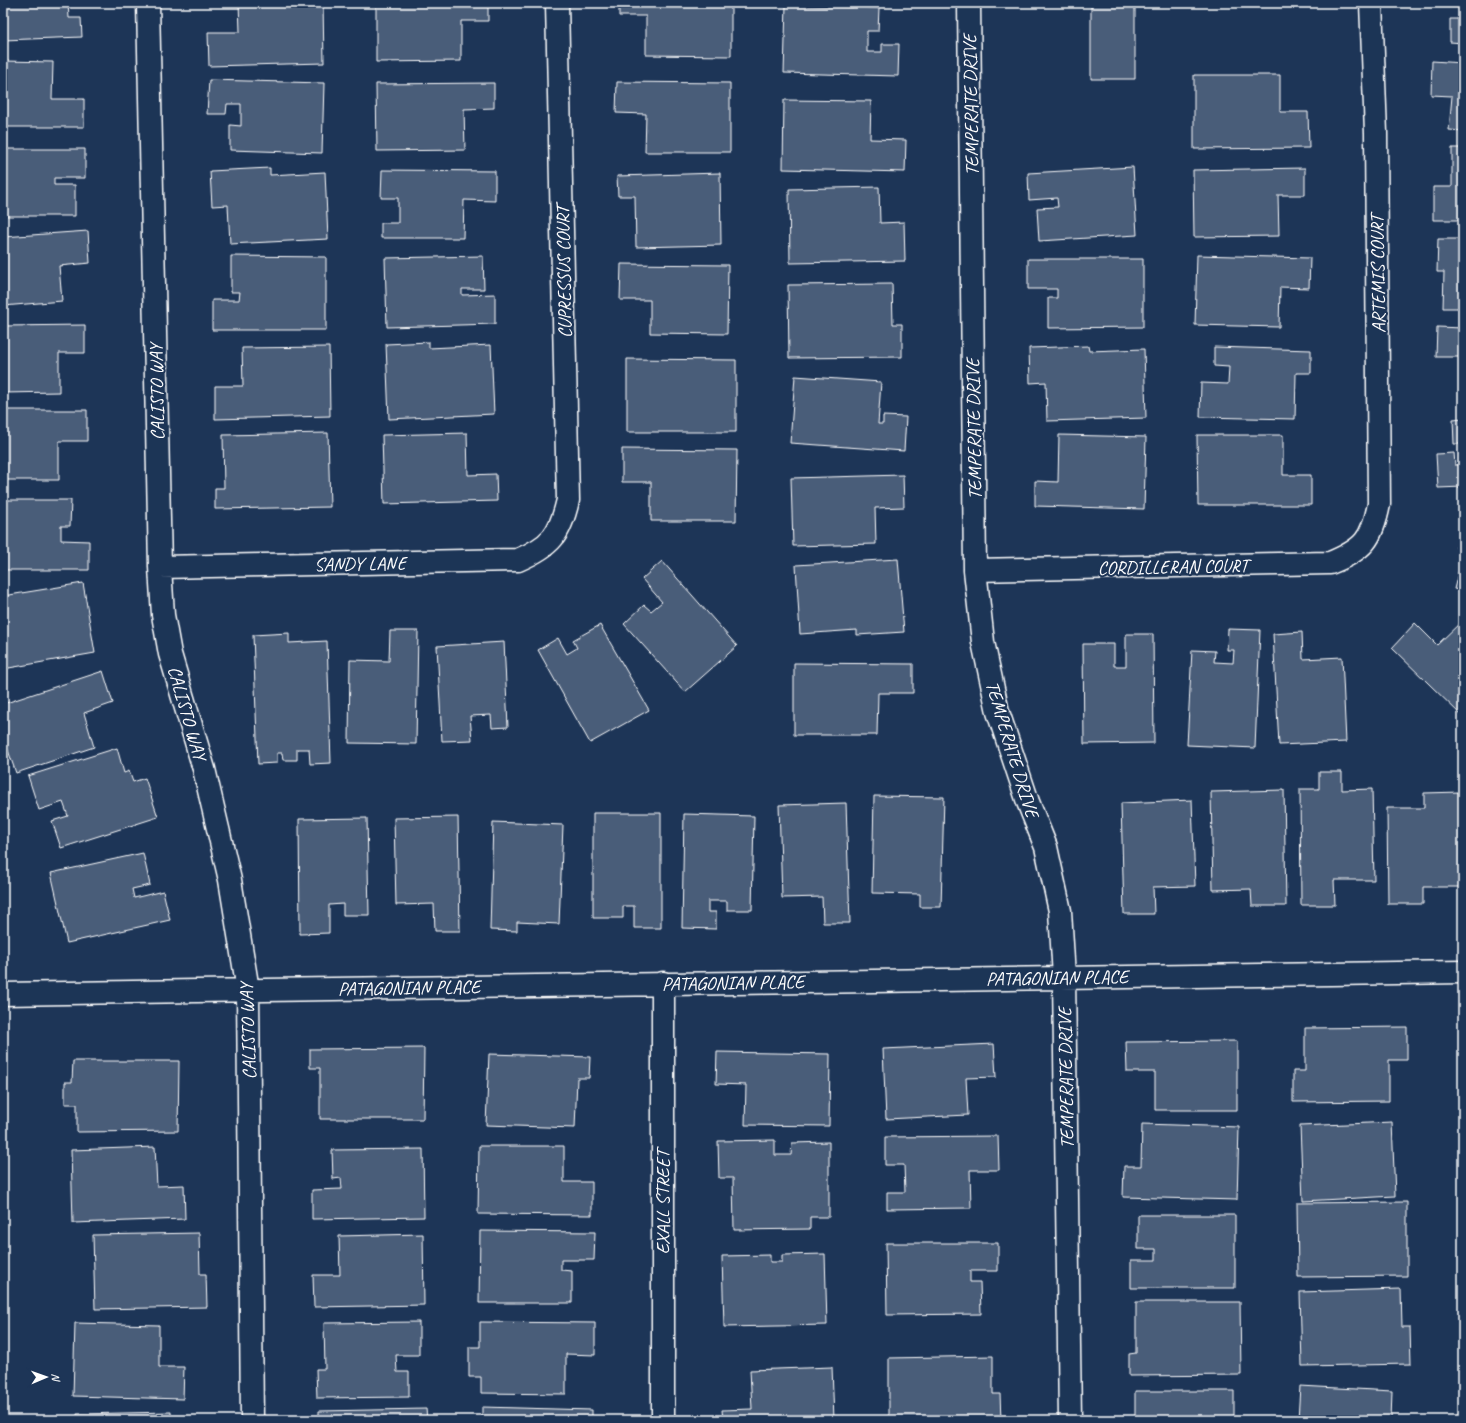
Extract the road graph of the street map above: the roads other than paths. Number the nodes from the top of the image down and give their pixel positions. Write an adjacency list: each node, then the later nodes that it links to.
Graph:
1 (148, 3): 7 (street, CALISTO WAY)
2 (557, 3): 5 (street, CUPRESSUS COURT)
3 (969, 3): 8 (street, TEMPERATE DRIVE)
4 (1371, 3): 6 (street, ARTEMIS COURT)
5 (553, 538): 7 (street, SANDY LANE)
6 (1365, 542): 8 (street, CORDILLERAN COURT)
7 (160, 566): 12 (street, CALISTO WAY)
8 (975, 570): 10 (street, TEMPERATE DRIVE)
9 (1463, 972): 10 (street, PATAGONIAN PLACE)
10 (1064, 977): 11 (street, PATAGONIAN PLACE); 16 (street, TEMPERATE DRIVE)
11 (663, 983): 12 (street, PATAGONIAN PLACE); 15 (street, EXALL STREET)
12 (248, 990): 13 (street, PATAGONIAN PLACE); 14 (street, CALISTO WAY)
13 (3, 994)
14 (252, 1420)
15 (663, 1420)
16 (1070, 1420)

